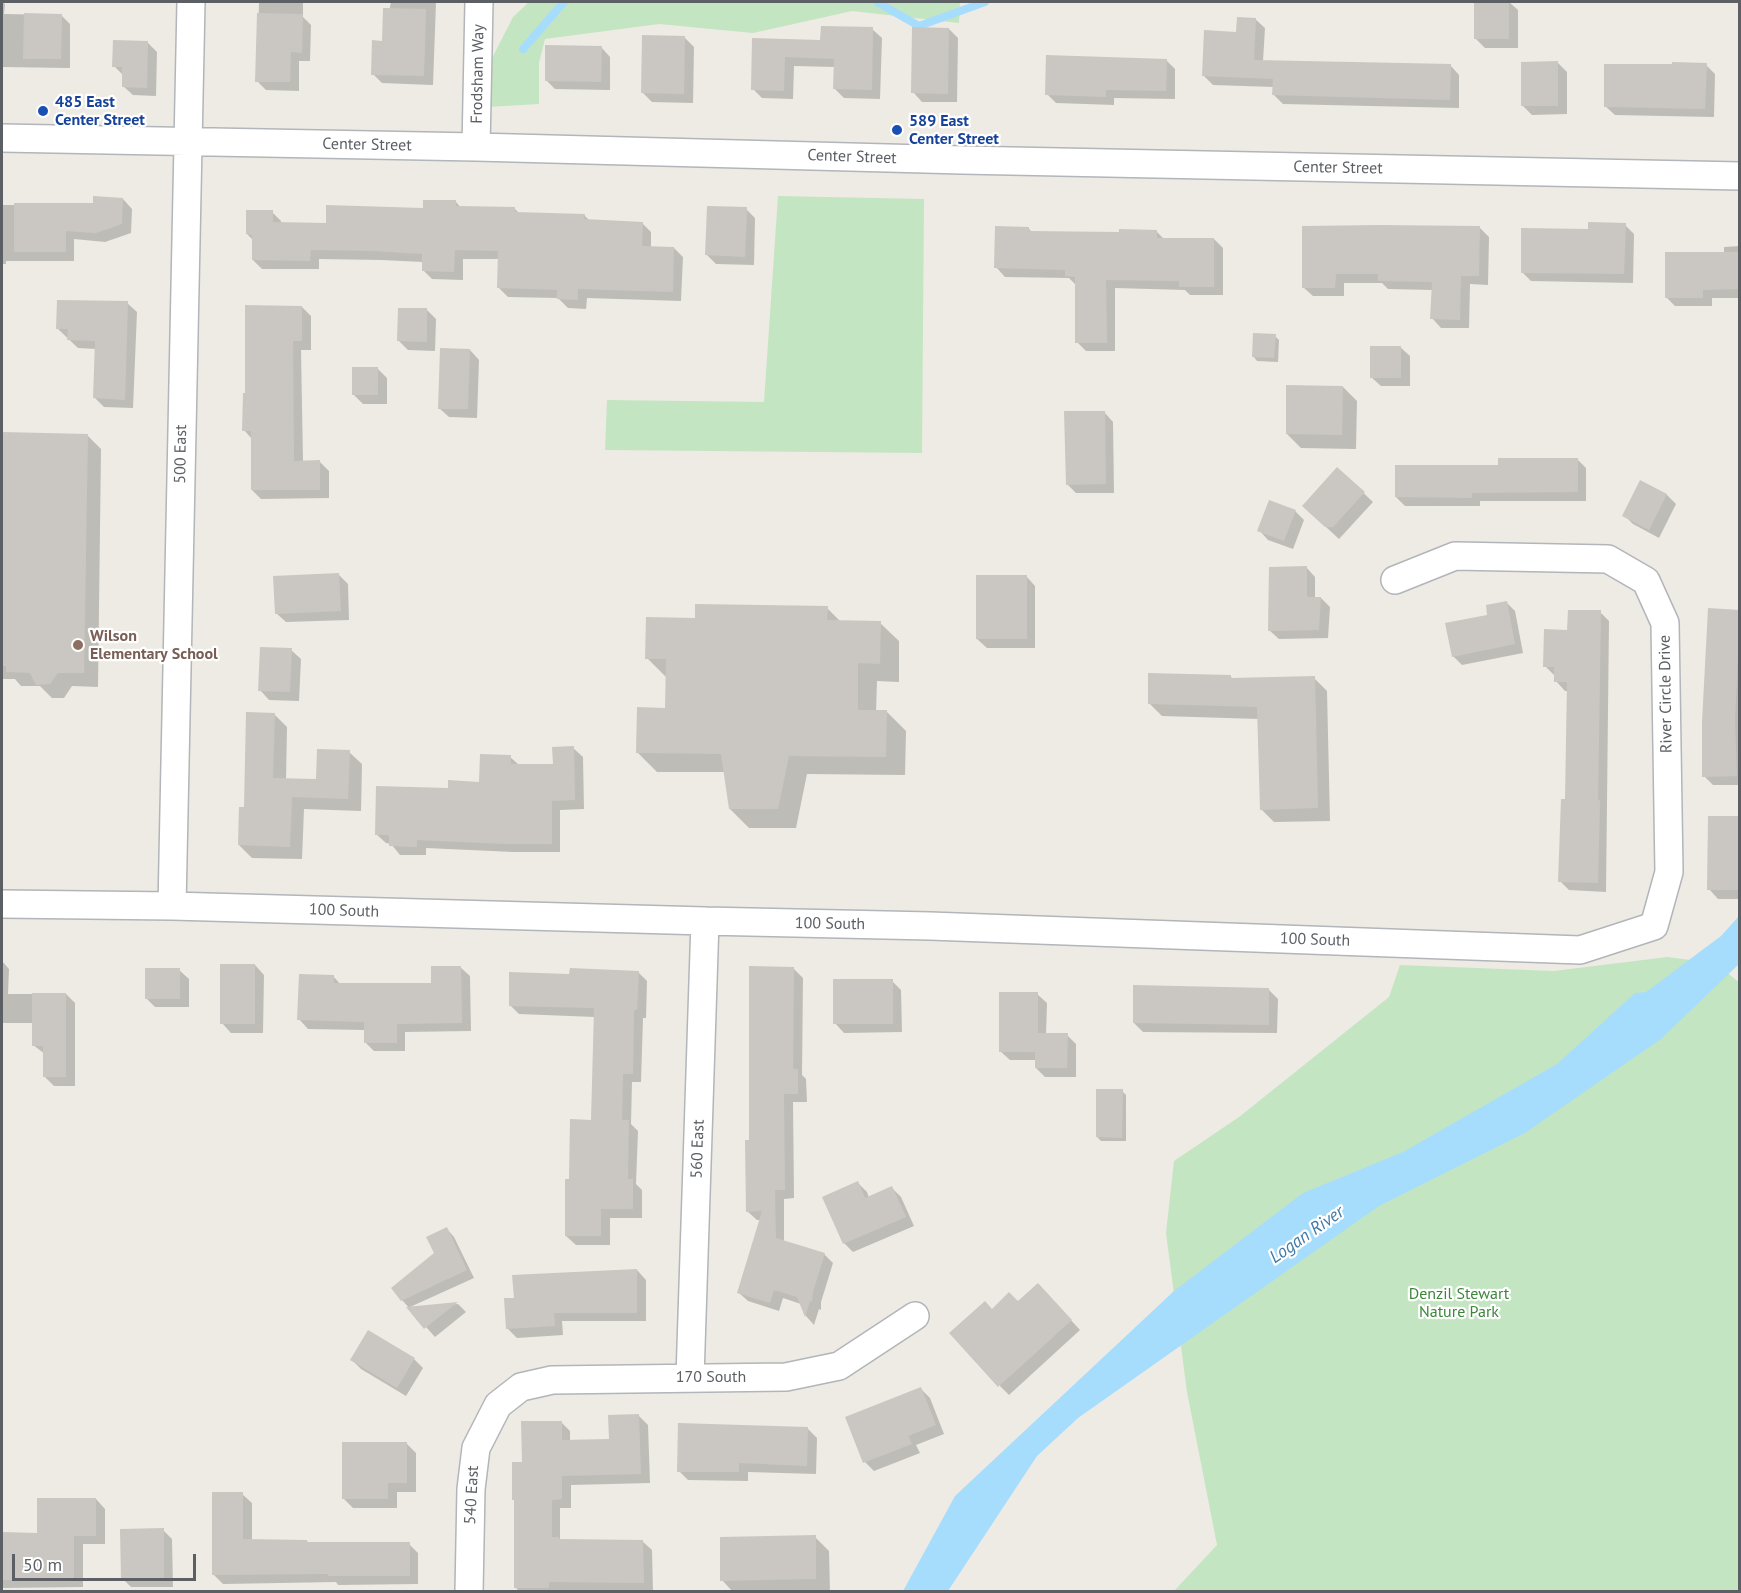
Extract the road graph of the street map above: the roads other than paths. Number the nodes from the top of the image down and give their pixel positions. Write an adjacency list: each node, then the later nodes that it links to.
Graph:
1 (191, 2): 4 (street, 500 East)
2 (479, 2): 5 (street, Frodsham Way)
3 (2, 138): 4 (street, Center Street)
4 (187, 142): 5 (street, Center Street); 9 (street, 500 East)
5 (476, 147): 6 (street, Center Street)
6 (1740, 176)
7 (1395, 580): 11 (street, River Circle Drive)
8 (2, 904): 9 (street, 100 South)
9 (172, 906): 10 (street, 100 South)
10 (705, 921): 11 (street, 100 South); 13 (street, 560 East)
11 (1654, 926)
12 (915, 1316): 13 (street, 170 South)
13 (690, 1377): 14 (street, 170 South)
14 (498, 1405): 15 (street, 540 East)
15 (470, 1592)

